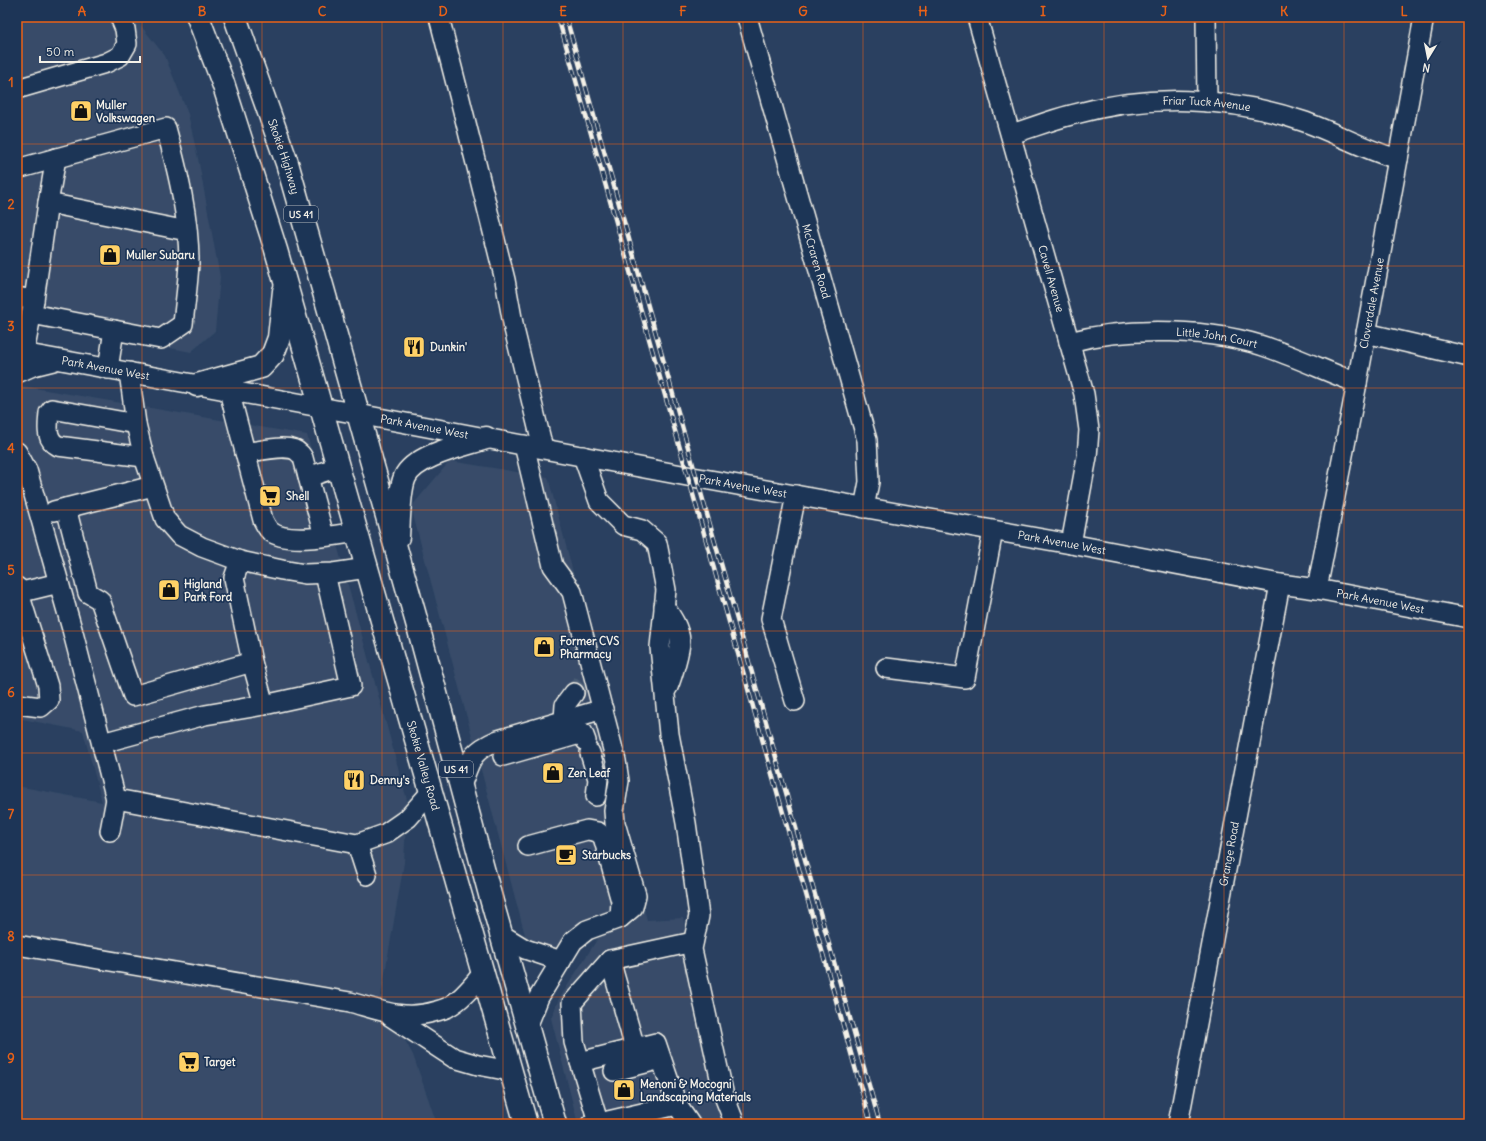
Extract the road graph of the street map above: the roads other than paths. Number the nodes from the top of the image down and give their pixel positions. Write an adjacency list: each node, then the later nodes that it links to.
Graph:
1 (120, 17): 9 (street)
2 (198, 17): 17 (highway, US 41)
3 (235, 17): 32 (highway, Skokie Highway / US 41)
4 (438, 17): 36 (street)
5 (747, 17): 47 (street, McCraren Road)
6 (977, 17): 11 (street, Cavell Avenue)
7 (1206, 17): 10 (street)
8 (1424, 17): 13 (street, Cloverdale Avenue)
9 (17, 89)
10 (1207, 102): 11 (street, Friar Tuck Avenue); 13 (street, Friar Tuck Avenue)
11 (1011, 134): 21 (street, Cavell Avenue)
12 (56, 158): 14 (street); 15 (street); 16 (street)
13 (1398, 159): 20 (street, Cloverdale Avenue)
14 (17, 169)
15 (48, 203): 16 (street); 18 (street)
16 (187, 231): 19 (street)
17 (285, 280): 29 (highway); 31 (highway, US 41)
18 (28, 304): 19 (street); 22 (street)
19 (114, 330): 25 (street)
20 (1366, 332): 23 (street); 28 (street, Cloverdale Avenue)
21 (1069, 342): 28 (street, Little John Court); 52 (street, Cavell Avenue)
22 (21, 353): 24 (street, Park Avenue West)
23 (1469, 357)
24 (59, 360): 25 (street, Park Avenue West); 27 (street)
25 (108, 368): 26 (street, Park Avenue West)
26 (129, 372): 29 (street, Park Avenue West); 33 (street)
27 (17, 373)
28 (1357, 383): 60 (street, Cloverdale Avenue)
29 (197, 385): 30 (street, Park Avenue West)
30 (229, 391): 31 (street, Park Avenue West); 38 (street)
31 (322, 407): 32 (street, Park Avenue West); 41 (highway, Skokie Valley Road / US 41)
32 (358, 414): 34 (street, Park Avenue West); 53 (highway, US 41)
33 (136, 424): 40 (street); 40 (street)
34 (486, 438): 35 (street, Park Avenue West); 53 (highway)
35 (524, 445): 36 (street, Park Avenue West); 64 (street)
36 (543, 448): 39 (street, Park Avenue West)
37 (17, 452): 42 (street)
38 (245, 453): 43 (street); 51 (street)
39 (583, 456): 45 (street, Park Avenue West); 82 (street)
40 (144, 457): 44 (street)
41 (338, 467): 43 (street); 50 (highway, Skokie Valley Road / US 41)
42 (22, 473): 48 (street)
43 (308, 477): 51 (street)
44 (153, 486): 46 (street); 54 (street)
45 (796, 495): 47 (street, Park Avenue West); 65 (street)
46 (66, 508): 48 (street); 62 (street)
47 (864, 508): 49 (street, Park Avenue West)
48 (40, 514): 57 (street)
49 (993, 531): 52 (street, Park Avenue West); 63 (street)
50 (357, 532): 51 (street); 55 (highway, Skokie Valley Road / US 41)
51 (324, 536)
52 (1071, 544): 58 (street, Park Avenue West)
53 (397, 552): 72 (highway, US 41)
54 (240, 561): 56 (street); 62 (street)
55 (367, 568): 56 (street); 73 (highway, Skokie Valley Road / US 41)
56 (325, 574): 67 (street)
57 (59, 583): 59 (street); 70 (street)
58 (1280, 584): 60 (street, Park Avenue West); 100 (street, Grange Road)
59 (17, 588): 66 (street)
60 (1317, 589): 61 (street, Park Avenue West)
61 (1469, 618)
62 (252, 662): 67 (street)
63 (886, 668)
64 (583, 681): 68 (street); 69 (street)
65 (795, 701)
66 (17, 704)
67 (264, 705): 70 (street)
68 (603, 709): 69 (street); 80 (street)
69 (564, 720): 72 (street)
70 (102, 742): 75 (street)
71 (503, 756): 74 (street)
72 (461, 786): 81 (highway, US 41)
73 (431, 792): 77 (street); 86 (highway, Skokie Valley Road / US 41)
74 (596, 796)
75 (116, 798): 76 (street); 77 (street)
76 (110, 831)
77 (357, 844): 79 (street)
78 (528, 846): 80 (street)
79 (367, 875)
80 (620, 918): 85 (street)
81 (502, 935): 85 (street); 88 (highway, US 41)
82 (694, 942): 84 (street); 99 (street)
83 (17, 945): 87 (street)
84 (610, 960): 89 (street); 93 (street)
85 (561, 962): 88 (street)
86 (483, 973): 87 (street); 91 (highway, Skokie Valley Road / US 41)
87 (384, 1012): 91 (street)
88 (527, 1027): 97 (highway, US 41)
89 (635, 1048): 90 (street); 93 (street)
90 (661, 1059): 92 (street); 94 (street)
91 (510, 1071): 96 (highway, Skokie Valley Road / US 41)
92 (614, 1071)
93 (587, 1072): 95 (street)
94 (666, 1113): 95 (street); 98 (street)
95 (601, 1123)
96 (526, 1124)
97 (555, 1124)
98 (690, 1124)
99 (735, 1124)
100 (1178, 1124)

